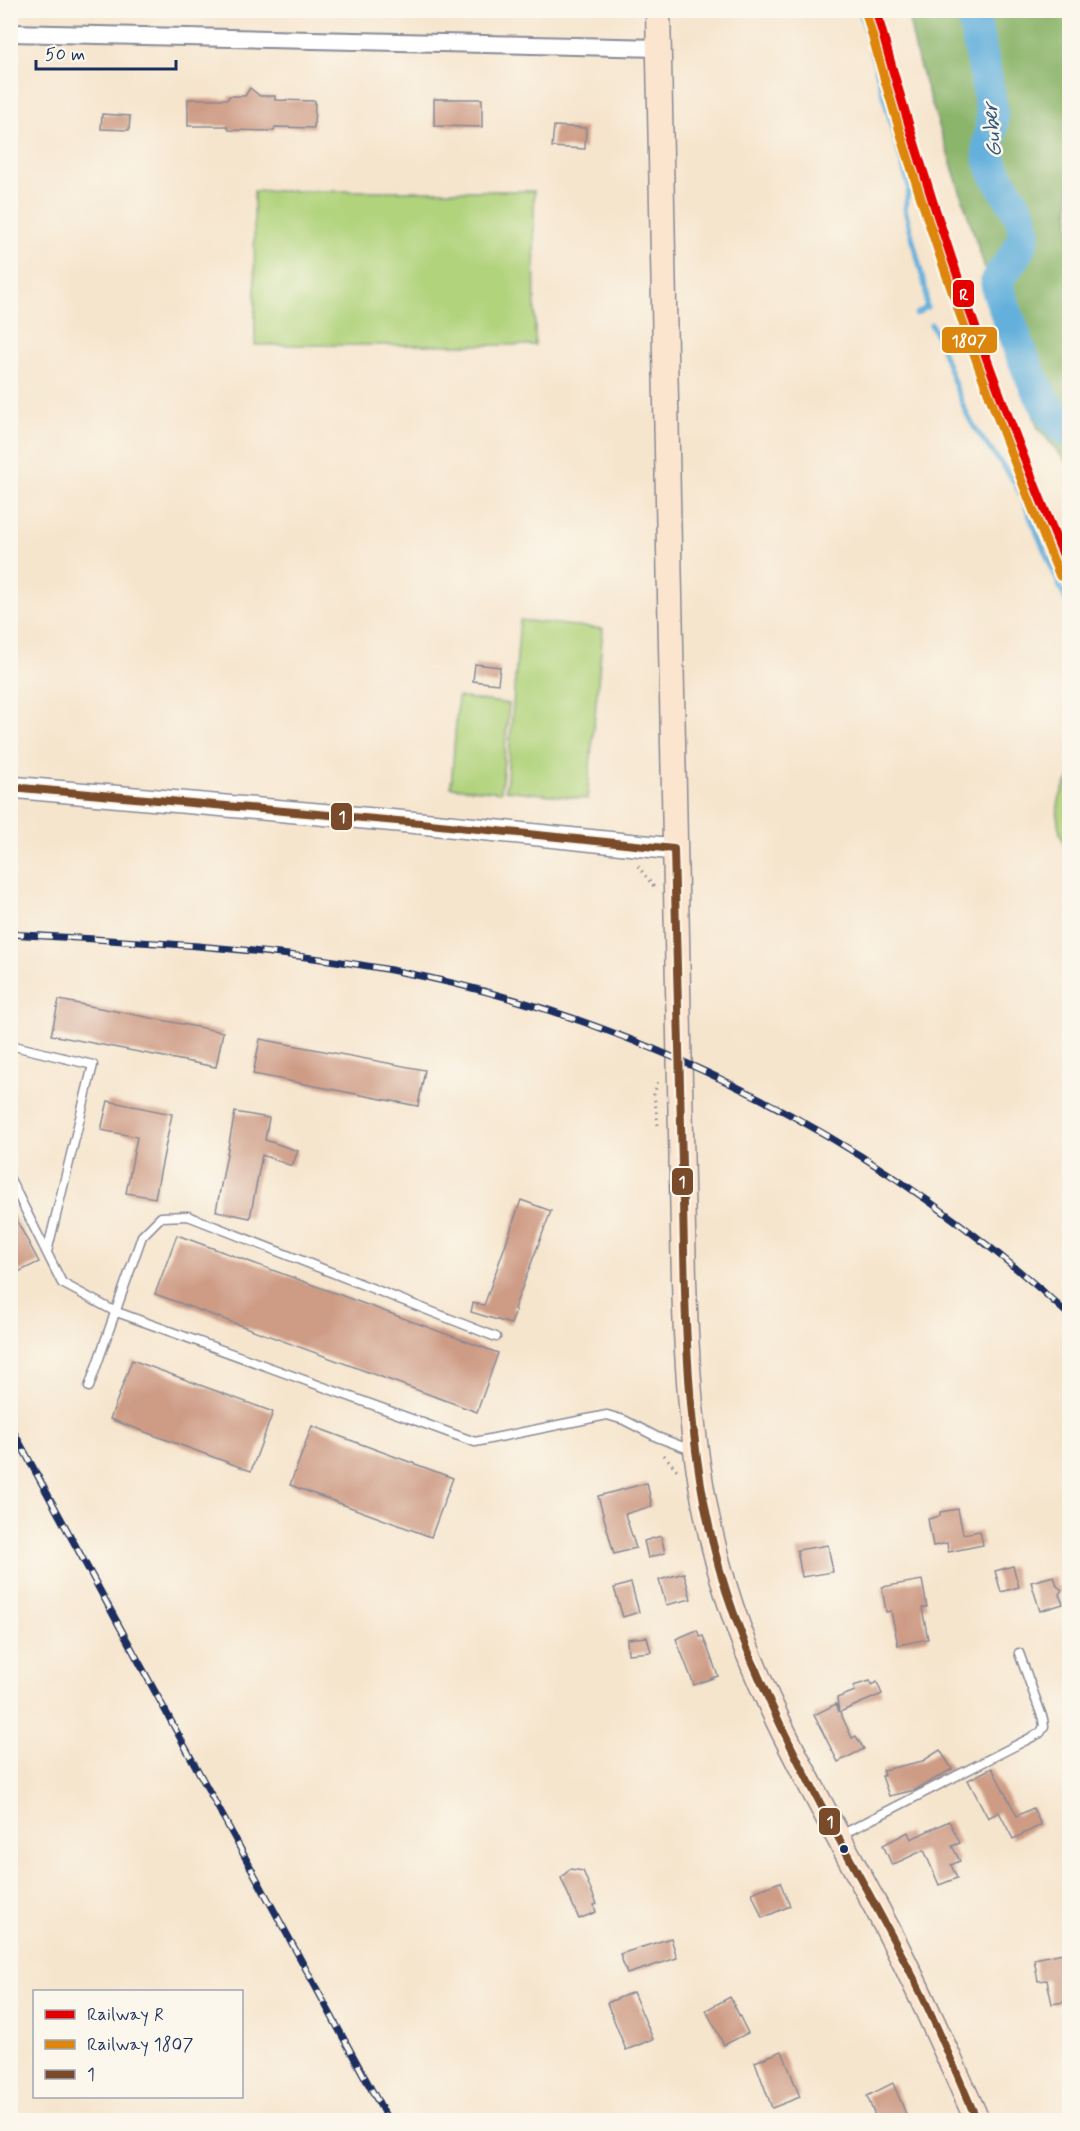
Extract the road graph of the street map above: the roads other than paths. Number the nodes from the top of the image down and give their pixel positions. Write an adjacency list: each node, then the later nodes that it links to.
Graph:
1 (658, 10): 3 (main road)
2 (10, 33): 3 (street)
3 (659, 48): 5 (main road)
4 (10, 787): 5 (street)
5 (674, 849): 12 (main road)
6 (10, 1045): 8 (lane)
7 (10, 1179): 8 (lane)
8 (47, 1252): 9 (lane)
9 (114, 1311): 10 (lane); 11 (lane); 12 (lane)
10 (496, 1336)
11 (88, 1387)
12 (695, 1452): 14 (main road)
13 (1019, 1653): 14 (lane)
14 (838, 1836): 15 (main road)
15 (977, 2121)

